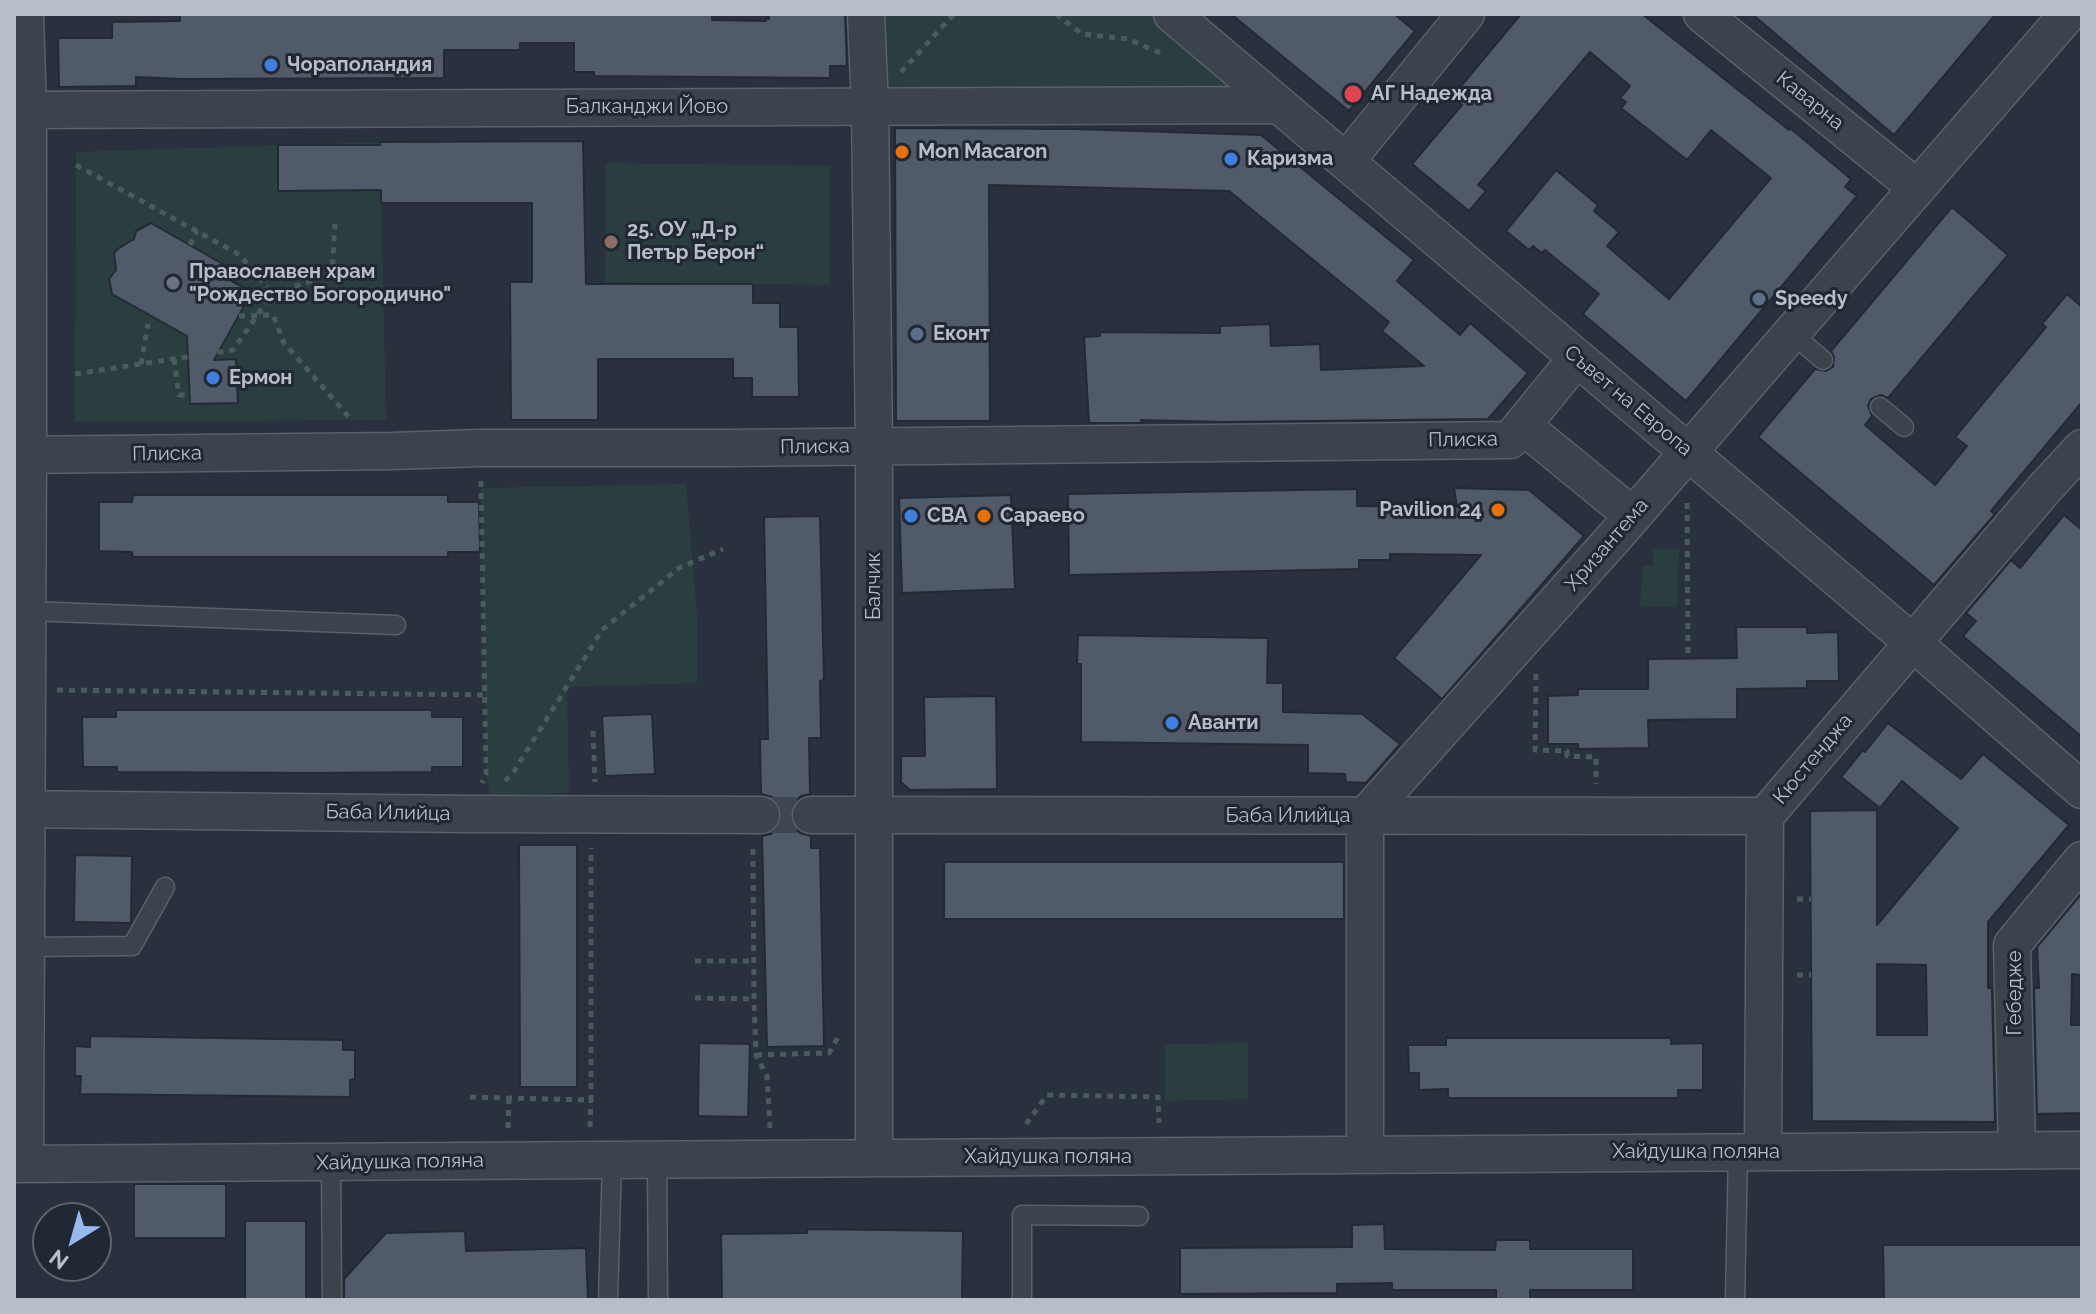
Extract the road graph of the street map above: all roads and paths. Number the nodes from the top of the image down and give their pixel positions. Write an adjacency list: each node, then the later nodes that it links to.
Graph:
1 (25, 14): 13 (street)
2 (866, 14): 12 (street, Балчик)
3 (954, 14): 10 (path)
4 (1056, 14): 9 (path)
5 (1172, 14): 11 (street, Съвет на Европа)
6 (1466, 14): 14 (street)
7 (1702, 14): 16 (street, Каварна)
8 (2068, 14): 16 (street, Хризантема)
9 (1169, 57)
10 (901, 72)
11 (1279, 105): 12 (street, Балканджи Йово); 14 (street, Съвет на Европа)
12 (870, 107): 13 (street, Балканджи Йово); 35 (street, Балчик)
13 (21, 110): 39 (street)
14 (1346, 161): 25 (street, Съвет на Европа)
15 (76, 165): 18 (path)
16 (1917, 188): 24 (street, Хризантема)
17 (335, 224): 20 (path)
18 (197, 231): 19 (path); 20 (path)
19 (190, 245)
20 (272, 294): 22 (path)
21 (239, 316): 22 (path)
22 (255, 316): 26 (path); 32 (path)
23 (148, 324): 28 (path)
24 (1791, 333): 27 (lane); 38 (street, Хризантема)
25 (1577, 358): 33 (street, Плиска); 38 (street, Съвет на Европа)
26 (174, 359): 28 (path); 30 (path)
27 (1823, 360)
28 (141, 364): 29 (path)
29 (75, 374)
30 (190, 395)
31 (1880, 407): 34 (lane)
32 (351, 420)
33 (1522, 425): 35 (street, Плиска); 41 (street)
34 (1904, 427)
35 (874, 447): 36 (street, Плиска); 57 (street, Балчик)
36 (480, 448): 39 (street, Плиска); 49 (path)
37 (2082, 448): 45 (street, Кюстенджа)
38 (1688, 451): 41 (street, Хризантема); 45 (street, Съвет на Европа)
39 (21, 455): 43 (street)
40 (1687, 506): 46 (path)
41 (1633, 516): 58 (street, Хризантема)
42 (723, 549): 53 (path)
43 (28, 611): 44 (lane); 48 (street)
44 (396, 625)
45 (1912, 642): 51 (street, Съвет на Европа); 60 (street, Кюстенджа)
46 (1688, 658)
47 (1537, 665): 59 (path)
48 (27, 690): 49 (path); 52 (street)
49 (484, 695): 53 (path)
50 (593, 731): 54 (path)
51 (2082, 790)
52 (20, 809): 53 (street, Баба Илийца); 63 (street)
53 (469, 814): 54 (street, Баба Илийца)
54 (593, 815): 55 (street, Баба Илийца); 73 (path)
55 (757, 815): 65 (path)
56 (811, 815): 57 (street, Баба Илийца)
57 (874, 816): 58 (street, Баба Илийца); 83 (street, Балчик)
58 (1365, 816): 59 (street, Баба Илийца); 81 (street)
59 (1595, 816): 60 (street, Баба Илийца)
60 (1765, 816): 80 (street, Кюстенджа)
61 (2082, 860): 78 (street, Гебедже)
62 (165, 887): 63 (lane)
63 (26, 947): 68 (street)
64 (695, 961): 65 (path)
65 (753, 961): 67 (path)
66 (695, 998): 67 (path)
67 (754, 999): 70 (path)
68 (20, 1021): 86 (street)
69 (829, 1053): 70 (path)
70 (756, 1055): 74 (path)
71 (470, 1097): 72 (path)
72 (509, 1098): 73 (path); 76 (path)
73 (591, 1100): 77 (path)
74 (770, 1111)
75 (1025, 1125): 82 (path)
76 (508, 1132)
77 (601, 1147): 84 (street, Хайдушка поляна); 85 (street, Хайдушка поляна); 89 (lane)
78 (2017, 1150): 79 (street, Хайдушка поляна); 80 (street, Хайдушка поляна)
79 (2082, 1150)
80 (1751, 1152): 81 (street, Хайдушка поляна); 92 (lane)
81 (1365, 1155): 82 (street, Хайдушка поляна)
82 (1159, 1156): 83 (street, Хайдушка поляна)
83 (874, 1158): 84 (street, Хайдушка поляна)
84 (657, 1160): 90 (lane)
85 (331, 1162): 86 (street, Хайдушка поляна); 88 (lane)
86 (19, 1164)
87 (1139, 1216): 91 (lane)
88 (332, 1300)
89 (608, 1300)
90 (658, 1300)
91 (1022, 1300)
92 (1735, 1300)

